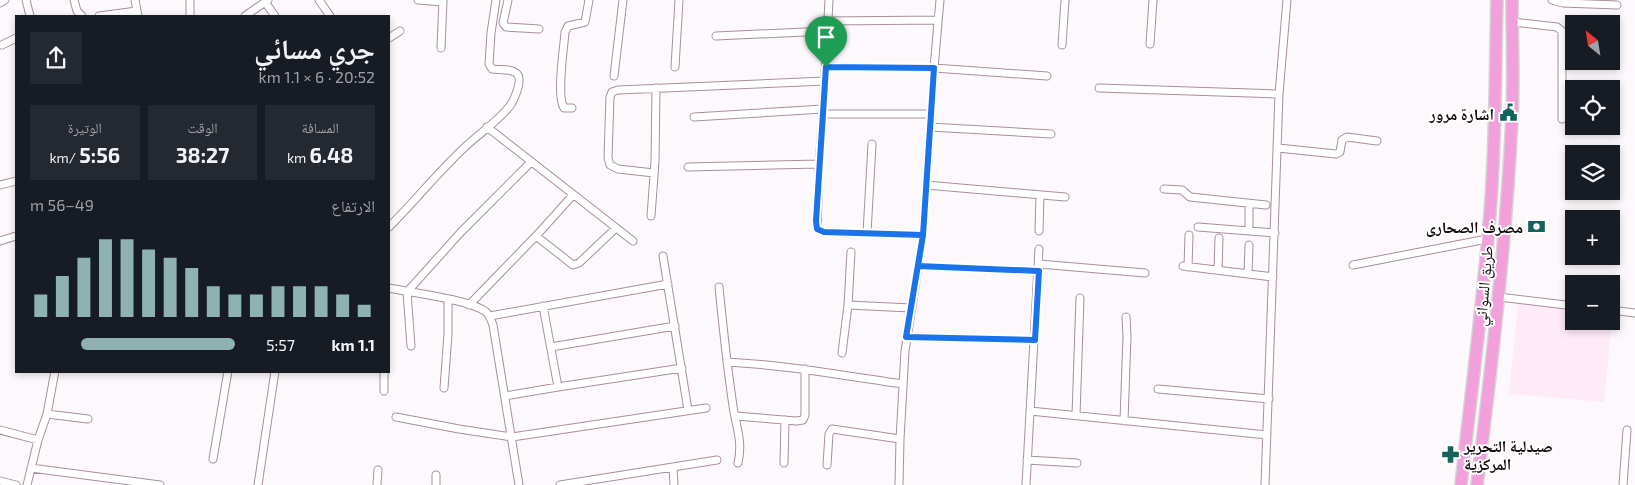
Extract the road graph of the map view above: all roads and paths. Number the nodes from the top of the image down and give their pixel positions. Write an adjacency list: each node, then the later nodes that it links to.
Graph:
1 (5, 0): 23 (street)
2 (26, 0): 26 (street)
3 (74, 0): 27 (street)
4 (135, 0): 25 (street)
5 (190, 0): 29 (street)
6 (319, 0): 32 (street)
7 (418, 0): 22 (street)
8 (496, 0): 64 (street)
9 (508, 0): 36 (street)
10 (588, 0): 57 (street)
11 (623, 0): 49 (street)
12 (679, 0): 46 (street)
13 (829, 0): 34 (street)
14 (940, 0): 33 (street)
15 (1065, 0): 44 (street)
16 (1153, 0): 42 (street)
17 (1287, 0): 54 (street)
18 (1497, 0): 55 (highway, طريق السواني)
19 (1512, 0): 35 (highway, طريق السواني)
20 (1552, 0): 24 (street)
21 (267, 1): 30 (street); 31 (street)
22 (443, 1): 45 (street)
23 (0, 2)
24 (1618, 5)
25 (138, 14): 28 (street)
26 (30, 15)
27 (80, 15)
28 (118, 15)
29 (190, 15)
30 (246, 15)
31 (274, 15)
32 (329, 15)
33 (938, 20): 34 (street); 48 (street)
34 (828, 21): 38 (street)
35 (1512, 22): 56 (highway, طريق السواني); 62 (street)
36 (539, 29)
37 (400, 31): 40 (street)
38 (828, 31): 39 (street); 47 (street)
39 (716, 36)
40 (390, 37)
41 (15, 38): 43 (street)
42 (1150, 44)
43 (2, 45)
44 (1062, 45)
45 (441, 48)
46 (675, 67)
47 (826, 67): 48 (street); 51 (street)
48 (934, 68): 50 (street); 59 (street)
49 (614, 76)
50 (1047, 76)
51 (825, 81): 52 (street); 58 (street)
52 (656, 88): 73 (street); 73 (street)
53 (1099, 88): 54 (street)
54 (1280, 94): 69 (street)
55 (1495, 96): 56 (highway); 63 (highway, طريق السواني)
56 (1512, 98): 60 (highway, طريق السواني)
57 (572, 108)
58 (823, 111): 59 (street); 61 (street); 71 (street)
59 (931, 114): 65 (street)
60 (1512, 117): 63 (highway); 114 (highway, طريق السواني)
61 (694, 118)
62 (1562, 119)
63 (1494, 120): 96 (highway, طريق السواني)
64 (487, 127): 70 (street); 84 (street)
65 (930, 127): 66 (street); 76 (street)
66 (1051, 134)
67 (1377, 141): 69 (street)
68 (872, 144): 89 (street)
69 (1278, 148): 90 (street)
70 (532, 162): 78 (street); 113 (street)
71 (819, 164): 72 (street); 89 (street)
72 (688, 167)
73 (654, 173): 83 (street)
74 (15, 181): 75 (street)
75 (0, 185)
76 (926, 185): 79 (street); 91 (street)
77 (1164, 189): 81 (street)
78 (573, 195): 86 (street); 94 (street)
79 (1040, 195): 80 (street); 87 (street)
80 (1066, 197)
81 (1249, 204): 82 (street); 88 (street)
82 (1266, 205)
83 (652, 216)
84 (390, 226)
85 (1198, 227): 88 (street)
86 (616, 228): 94 (street); 98 (street)
87 (1039, 230)
88 (1249, 231): 90 (street)
89 (867, 233): 91 (street)
90 (1275, 233): 109 (street)
91 (923, 235): 104 (street)
92 (1189, 235): 106 (street)
93 (15, 236): 97 (street)
94 (536, 236): 118 (street)
95 (1219, 238): 106 (street)
96 (1487, 239): 103 (street); 186 (highway, طريق السواني)
97 (0, 241)
98 (633, 242)
99 (1249, 244): 108 (street)
100 (1039, 249): 105 (street)
101 (851, 252): 117 (street)
102 (663, 256): 110 (street)
103 (1353, 265)
104 (918, 266): 105 (street); 121 (street)
105 (1039, 268): 107 (street); 128 (street)
106 (1218, 270): 108 (street)
107 (1145, 273)
108 (1248, 274): 109 (street)
109 (1273, 277): 145 (street)
110 (668, 284): 120 (street); 126 (street)
111 (718, 287): 132 (street)
112 (390, 288): 113 (street)
113 (407, 292): 116 (street); 129 (street)
114 (1499, 297): 119 (street); 187 (highway, طريق السواني)
115 (1080, 298): 151 (street)
116 (448, 300): 118 (street); 141 (street)
117 (848, 304): 121 (street); 131 (street)
118 (469, 305): 124 (street)
119 (1565, 305)
120 (543, 306): 124 (street); 130 (street)
121 (911, 308): 127 (street)
122 (1620, 311): 123 (street)
123 (1635, 313)
124 (490, 316): 144 (street)
125 (1126, 317): 155 (street)
126 (675, 326): 130 (street); 133 (street)
127 (906, 337): 128 (street); 139 (street)
128 (1035, 340): 148 (street)
129 (410, 346)
130 (551, 348): 140 (street)
131 (842, 352)
132 (728, 362): 134 (street); 150 (street)
133 (682, 368): 140 (street); 147 (street)
134 (805, 369): 139 (street); 154 (street)
135 (55, 373): 149 (street)
136 (228, 373): 162 (street)
137 (275, 373): 177 (street)
138 (384, 373): 143 (street)
139 (903, 384): 160 (street)
140 (558, 387): 144 (street)
141 (444, 388)
142 (1158, 389): 145 (street)
143 (384, 391)
144 (505, 396): 159 (street)
145 (1269, 400): 158 (street)
146 (706, 408): 147 (street)
147 (688, 410): 159 (street)
148 (1030, 411): 151 (street); 164 (street)
149 (47, 414): 153 (street); 161 (street)
150 (736, 416): 154 (street); 165 (street)
151 (1076, 416): 155 (street)
152 (396, 417): 159 (street)
153 (88, 418)
154 (785, 420): 166 (street)
155 (1124, 421): 158 (street)
156 (0, 430): 161 (street)
157 (1627, 430): 188 (street)
158 (1267, 435): 185 (street)
159 (512, 437): 180 (street)
160 (900, 439): 168 (street); 183 (street)
161 (38, 440): 170 (street)
162 (212, 459)
163 (717, 460): 169 (street)
164 (1027, 460): 167 (street); 184 (street)
165 (738, 463)
166 (784, 463)
167 (1077, 463)
168 (827, 466)
169 (673, 467): 181 (street); 182 (street)
170 (31, 468): 175 (street); 176 (street)
171 (378, 470): 178 (street)
172 (436, 475): 179 (street)
173 (0, 481): 174 (street)
174 (16, 485)
175 (26, 485)
176 (160, 485)
177 (258, 485)
178 (377, 485)
179 (436, 485)
180 (519, 485)
181 (565, 485)
182 (674, 485)
183 (900, 485)
184 (1026, 485)
185 (1265, 485)
186 (1461, 485)
187 (1477, 485)
188 (1623, 485)

